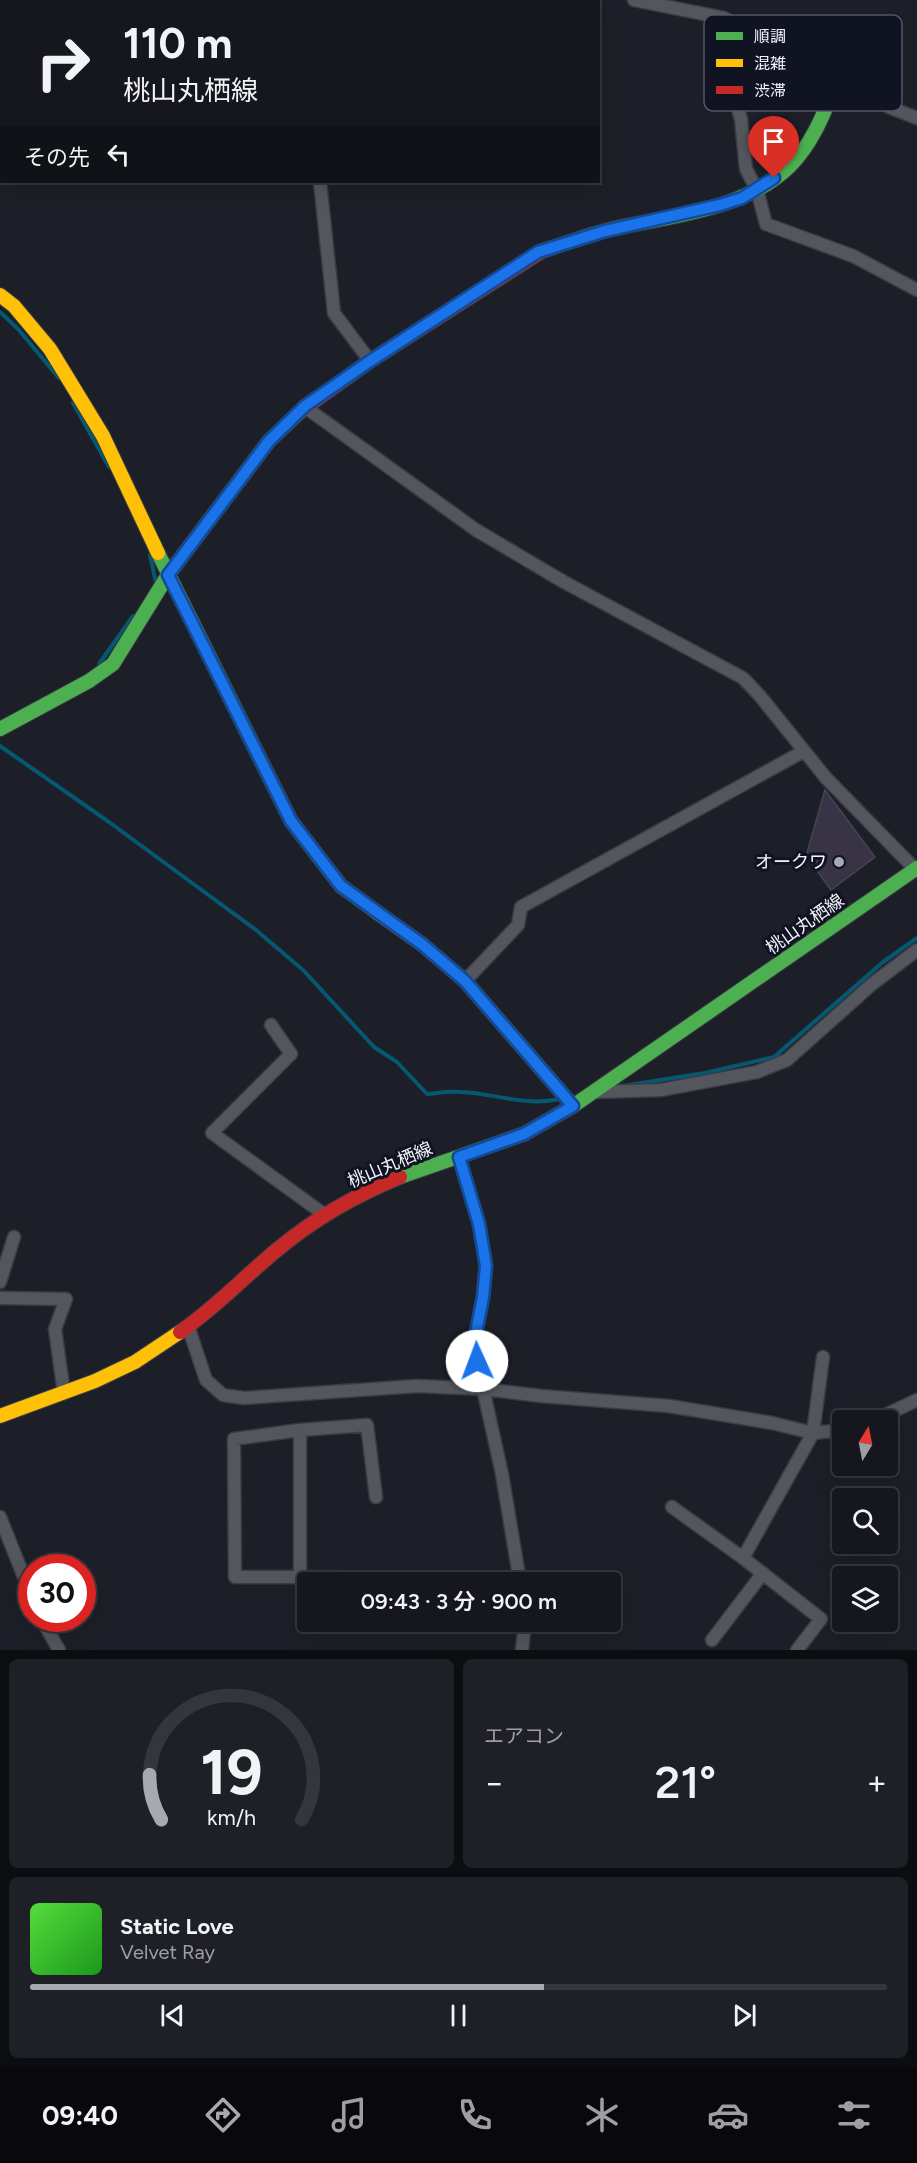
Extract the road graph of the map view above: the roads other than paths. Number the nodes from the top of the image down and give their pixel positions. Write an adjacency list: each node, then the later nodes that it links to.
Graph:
1 (634, 0): 2 (street)
2 (709, 15)
3 (739, 111): 8 (street)
4 (825, 111): 8 (street)
5 (899, 111): 6 (street)
6 (917, 118)
7 (320, 183): 11 (street)
8 (757, 190): 9 (street); 11 (street)
9 (917, 290)
10 (0, 295): 13 (street)
11 (370, 361): 12 (street)
12 (305, 406): 13 (street); 15 (street)
13 (168, 575): 14 (street); 18 (street)
14 (0, 728)
15 (804, 751): 16 (street); 18 (street)
16 (916, 869): 20 (street, 桃山丸栖線)
17 (917, 950): 20 (street)
18 (465, 981): 21 (street)
19 (271, 1025): 23 (street)
20 (592, 1092): 21 (street, 桃山丸栖線)
21 (573, 1106): 22 (street, 桃山丸栖線)
22 (459, 1157): 23 (street, 桃山丸栖線); 29 (street)
23 (325, 1215): 27 (street, 桃山丸栖線)
24 (14, 1237): 25 (street)
25 (0, 1282)
26 (0, 1298): 30 (street)
27 (188, 1326): 29 (street); 30 (street, 桃山丸栖線)
28 (823, 1357): 36 (street)
29 (484, 1389): 36 (street); 43 (street)
30 (64, 1393): 33 (street, 桃山丸栖線)
31 (917, 1400): 32 (street)
32 (896, 1410)
33 (0, 1416)
34 (300, 1430): 37 (street); 42 (street); 45 (street)
35 (832, 1431): 36 (street)
36 (813, 1434): 40 (street)
37 (376, 1497)
38 (672, 1507): 40 (street)
39 (0, 1517): 41 (street)
40 (743, 1558): 44 (street)
41 (18, 1562)
42 (300, 1572)
43 (518, 1572)
44 (763, 1574): 48 (street); 51 (street)
45 (297, 1577)
46 (49, 1632): 49 (street)
47 (524, 1632): 50 (street)
48 (712, 1640)
49 (59, 1650)
50 (522, 1650)
51 (796, 1650)

